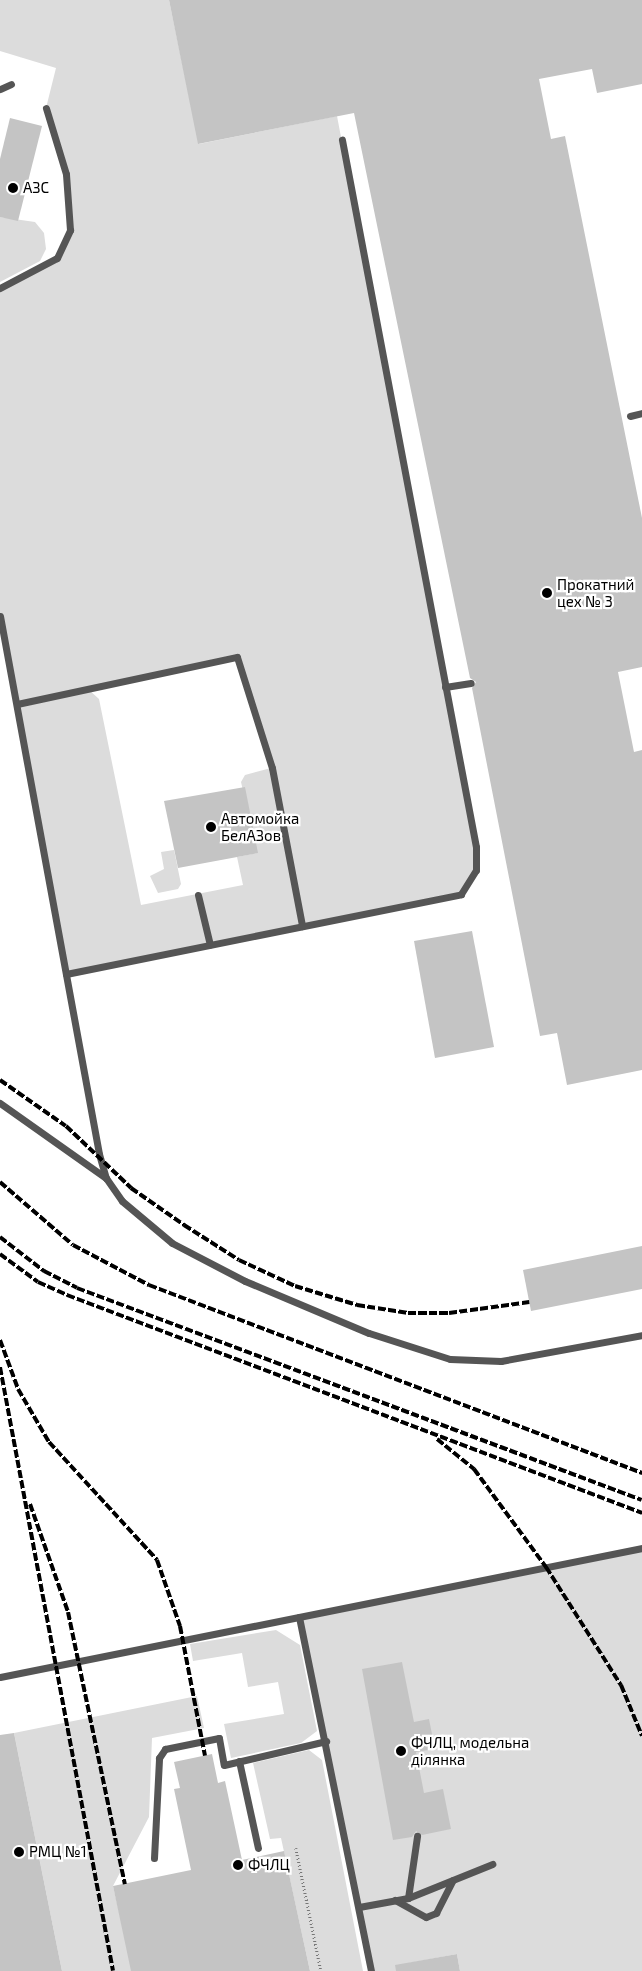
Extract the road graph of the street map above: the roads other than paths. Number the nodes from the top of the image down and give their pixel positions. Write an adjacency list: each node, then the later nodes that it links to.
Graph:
1 (11, 84): 2 (lane)
2 (0, 89)
3 (46, 108): 5 (lane)
4 (342, 140): 10 (lane)
5 (0, 288)
6 (642, 414): 7 (lane)
7 (630, 416)
8 (0, 616): 11 (lane)
9 (471, 683): 10 (lane)
10 (445, 687): 13 (lane)
11 (17, 704): 13 (lane); 15 (lane)
12 (198, 895): 14 (lane)
13 (302, 926): 14 (lane)
14 (210, 945): 15 (lane)
15 (66, 974): 17 (lane)
16 (0, 1103): 17 (lane)
17 (106, 1178): 18 (lane)
18 (642, 1335)
19 (642, 1548): 20 (lane)
20 (298, 1617): 21 (lane); 22 (lane)
21 (0, 1677)
22 (326, 1741): 23 (lane); 31 (lane)
23 (239, 1761): 25 (lane); 26 (lane)
24 (417, 1836): 29 (lane)
25 (258, 1848)
26 (154, 1858)
27 (492, 1864): 28 (lane)
28 (454, 1880): 29 (lane); 30 (lane)
29 (408, 1898): 30 (lane)
30 (396, 1900): 31 (lane)
31 (359, 1907): 32 (lane)
32 (371, 1971)

